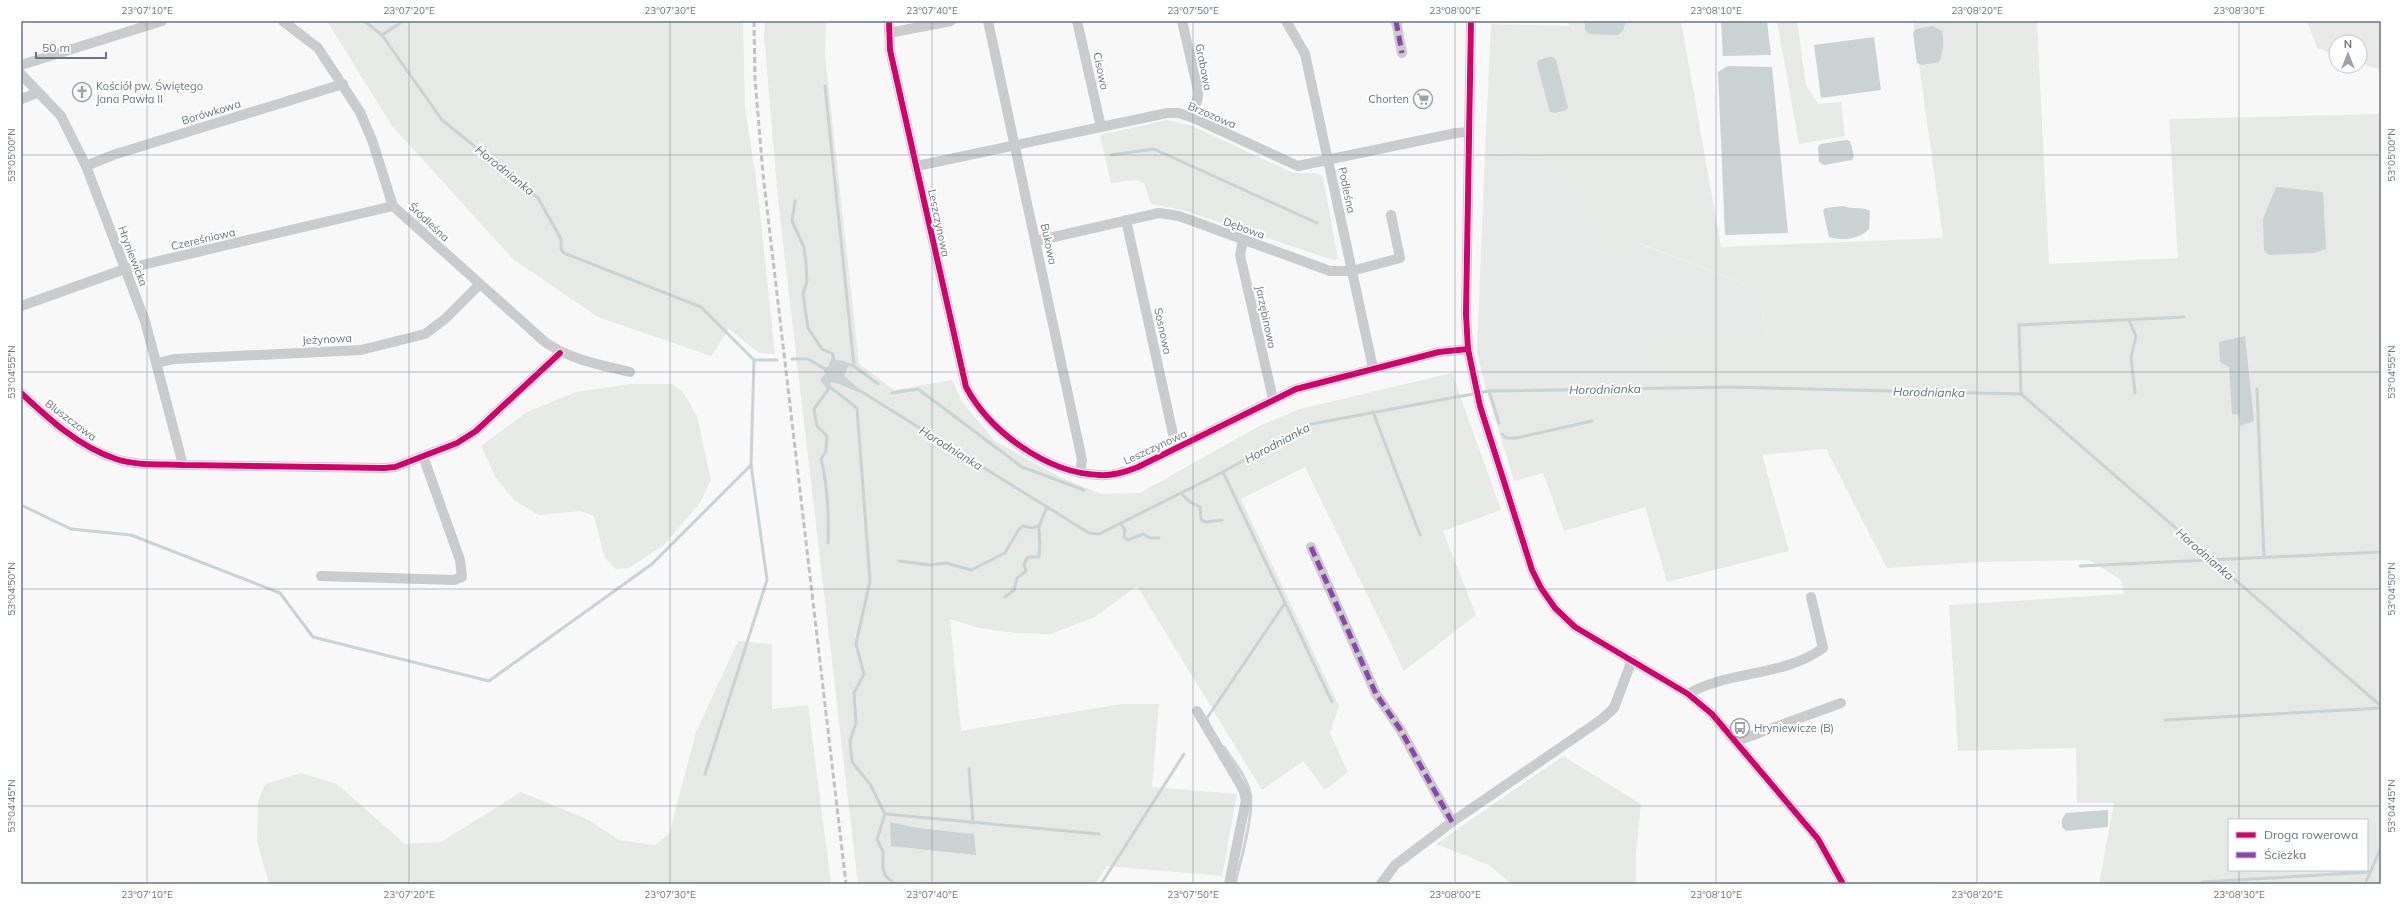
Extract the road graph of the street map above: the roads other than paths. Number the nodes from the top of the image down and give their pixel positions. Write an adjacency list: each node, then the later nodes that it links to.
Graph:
1 (162, 21): 13 (street)
2 (283, 21): 15 (street, Śródleśna)
3 (889, 21): 11 (street, Leszczynowa)
4 (951, 21): 11 (street)
5 (988, 21): 21 (street, Bukowa)
6 (1077, 21): 19 (street, Cisowa)
7 (1182, 21): 18 (street, Grabowa)
8 (1286, 21): 22 (street, Podleśna)
9 (1396, 21): 12 (street)
10 (1471, 21): 20 (street)
11 (889, 32): 24 (street, Leszczynowa)
12 (1402, 53)
13 (21, 65)
14 (21, 74): 16 (street, Hryniewicka)
15 (343, 84): 23 (street, Borówkowa); 25 (street, Śródleśna)
16 (37, 93): 17 (street); 23 (street, Hryniewicka)
17 (21, 99)
18 (1191, 117): 19 (street, Brzozowa); 22 (street, Brzozowa)
19 (1101, 127): 21 (street, Brzozowa)
20 (1469, 132): 22 (street, Brzozowa); 34 (street)
21 (1015, 145): 24 (street, Brzozowa); 29 (street, Bukowa)
22 (1328, 161): 31 (street, Podleśna)
23 (86, 166): 30 (street, Hryniewicka)
24 (917, 166): 44 (street, Leszczynowa)
25 (393, 206): 30 (street, Czereśniowa); 32 (street, Śródleśna)
26 (1391, 215): 31 (street, Dębowa)
27 (1126, 220): 28 (street, Dębowa); 29 (street, Dębowa); 41 (street, Sosnowa)
28 (1243, 240): 31 (street, Dębowa); 40 (street, Jarzębinowa)
29 (1036, 241): 44 (street, Bukowa)
30 (125, 269): 33 (street, Czereśniowa); 36 (street, Hryniewicka)
31 (1352, 271): 37 (street, Podleśna)
32 (479, 285): 35 (street, Śródleśna); 36 (street, Jeżynowa)
33 (21, 306)
34 (1468, 349): 37 (street, Leszczynowa); 48 (street)
35 (560, 353): 38 (street, Śródleśna); 42 (street, Bluszczowa)
36 (157, 363): 43 (street, Hryniewicka)
37 (1373, 368): 40 (street, Leszczynowa)
38 (630, 372)
39 (21, 393): 43 (street, Bluszczowa)
40 (1273, 399): 41 (street, Leszczynowa)
41 (1179, 447): 44 (street, Leszczynowa)
42 (423, 456): 43 (street, Bluszczowa); 46 (street)
43 (183, 465)
44 (1080, 473)
45 (1311, 547): 53 (street)
46 (321, 576)
47 (1811, 597): 49 (street)
48 (1632, 660): 49 (street); 53 (street)
49 (1688, 694): 52 (street)
50 (1841, 703): 52 (street)
51 (1197, 711): 54 (street)
52 (1737, 741): 56 (street)
53 (1452, 822): 55 (street)
54 (1229, 884)
55 (1381, 884)
56 (1843, 884)

